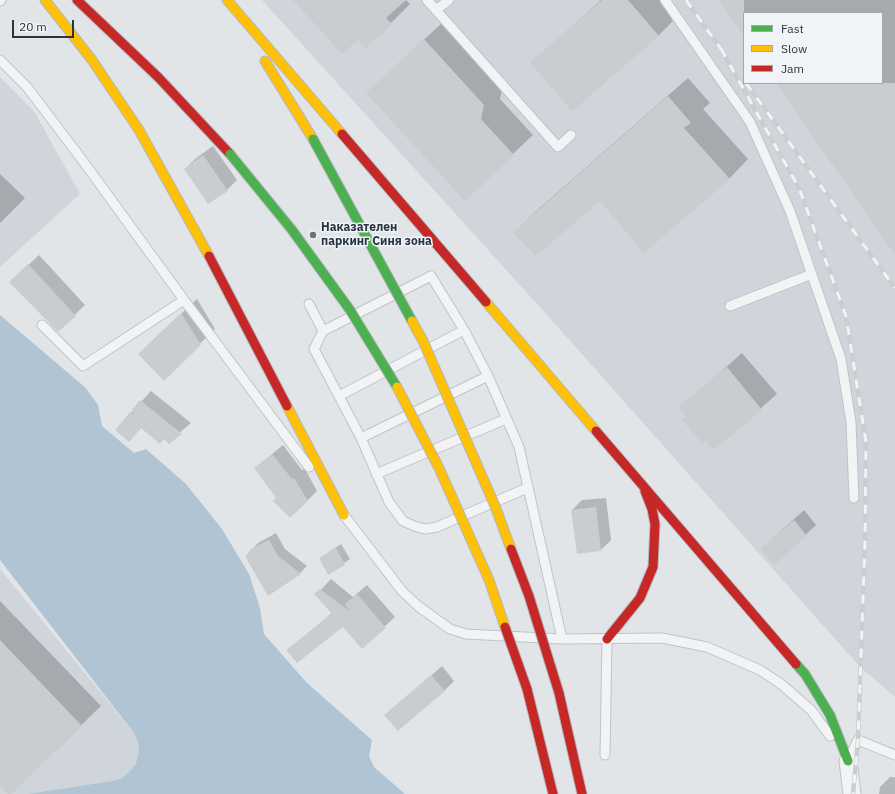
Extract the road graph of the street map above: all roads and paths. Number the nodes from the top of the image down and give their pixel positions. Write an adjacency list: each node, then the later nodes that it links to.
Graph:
1 (45, 0): 25 (highway)
2 (77, 0): 31 (highway, bridge)
3 (427, 0): 7 (lane)
4 (449, 0): 7 (lane)
5 (665, 0): 10 (lane)
6 (230, 3): 22 (highway); 32 (highway, bridge)
7 (436, 10): 9 (lane)
8 (0, 60): 11 (lane)
9 (571, 135)
10 (812, 274): 13 (lane); 24 (lane)
11 (184, 300): 14 (lane); 25 (lane)
12 (309, 304): 16 (lane)
13 (730, 306)
14 (42, 325)
15 (464, 330): 16 (lane); 17 (lane); 18 (lane)
16 (323, 331): 18 (lane)
17 (488, 376): 19 (lane); 20 (lane)
18 (339, 396): 20 (lane)
19 (506, 418): 21 (lane); 23 (lane)
20 (361, 438): 21 (lane)
21 (376, 474): 23 (lane)
22 (636, 474): 27 (highway); 30 (highway)
23 (527, 488): 26 (lane)
24 (854, 498)
25 (344, 515): 26 (lane)
26 (562, 639): 27 (lane)
27 (607, 639): 28 (lane); 30 (lane)
28 (604, 755)
29 (895, 755): 30 (lane)
30 (848, 762): 33 (street)
31 (553, 794)
32 (582, 794)
33 (852, 794)

